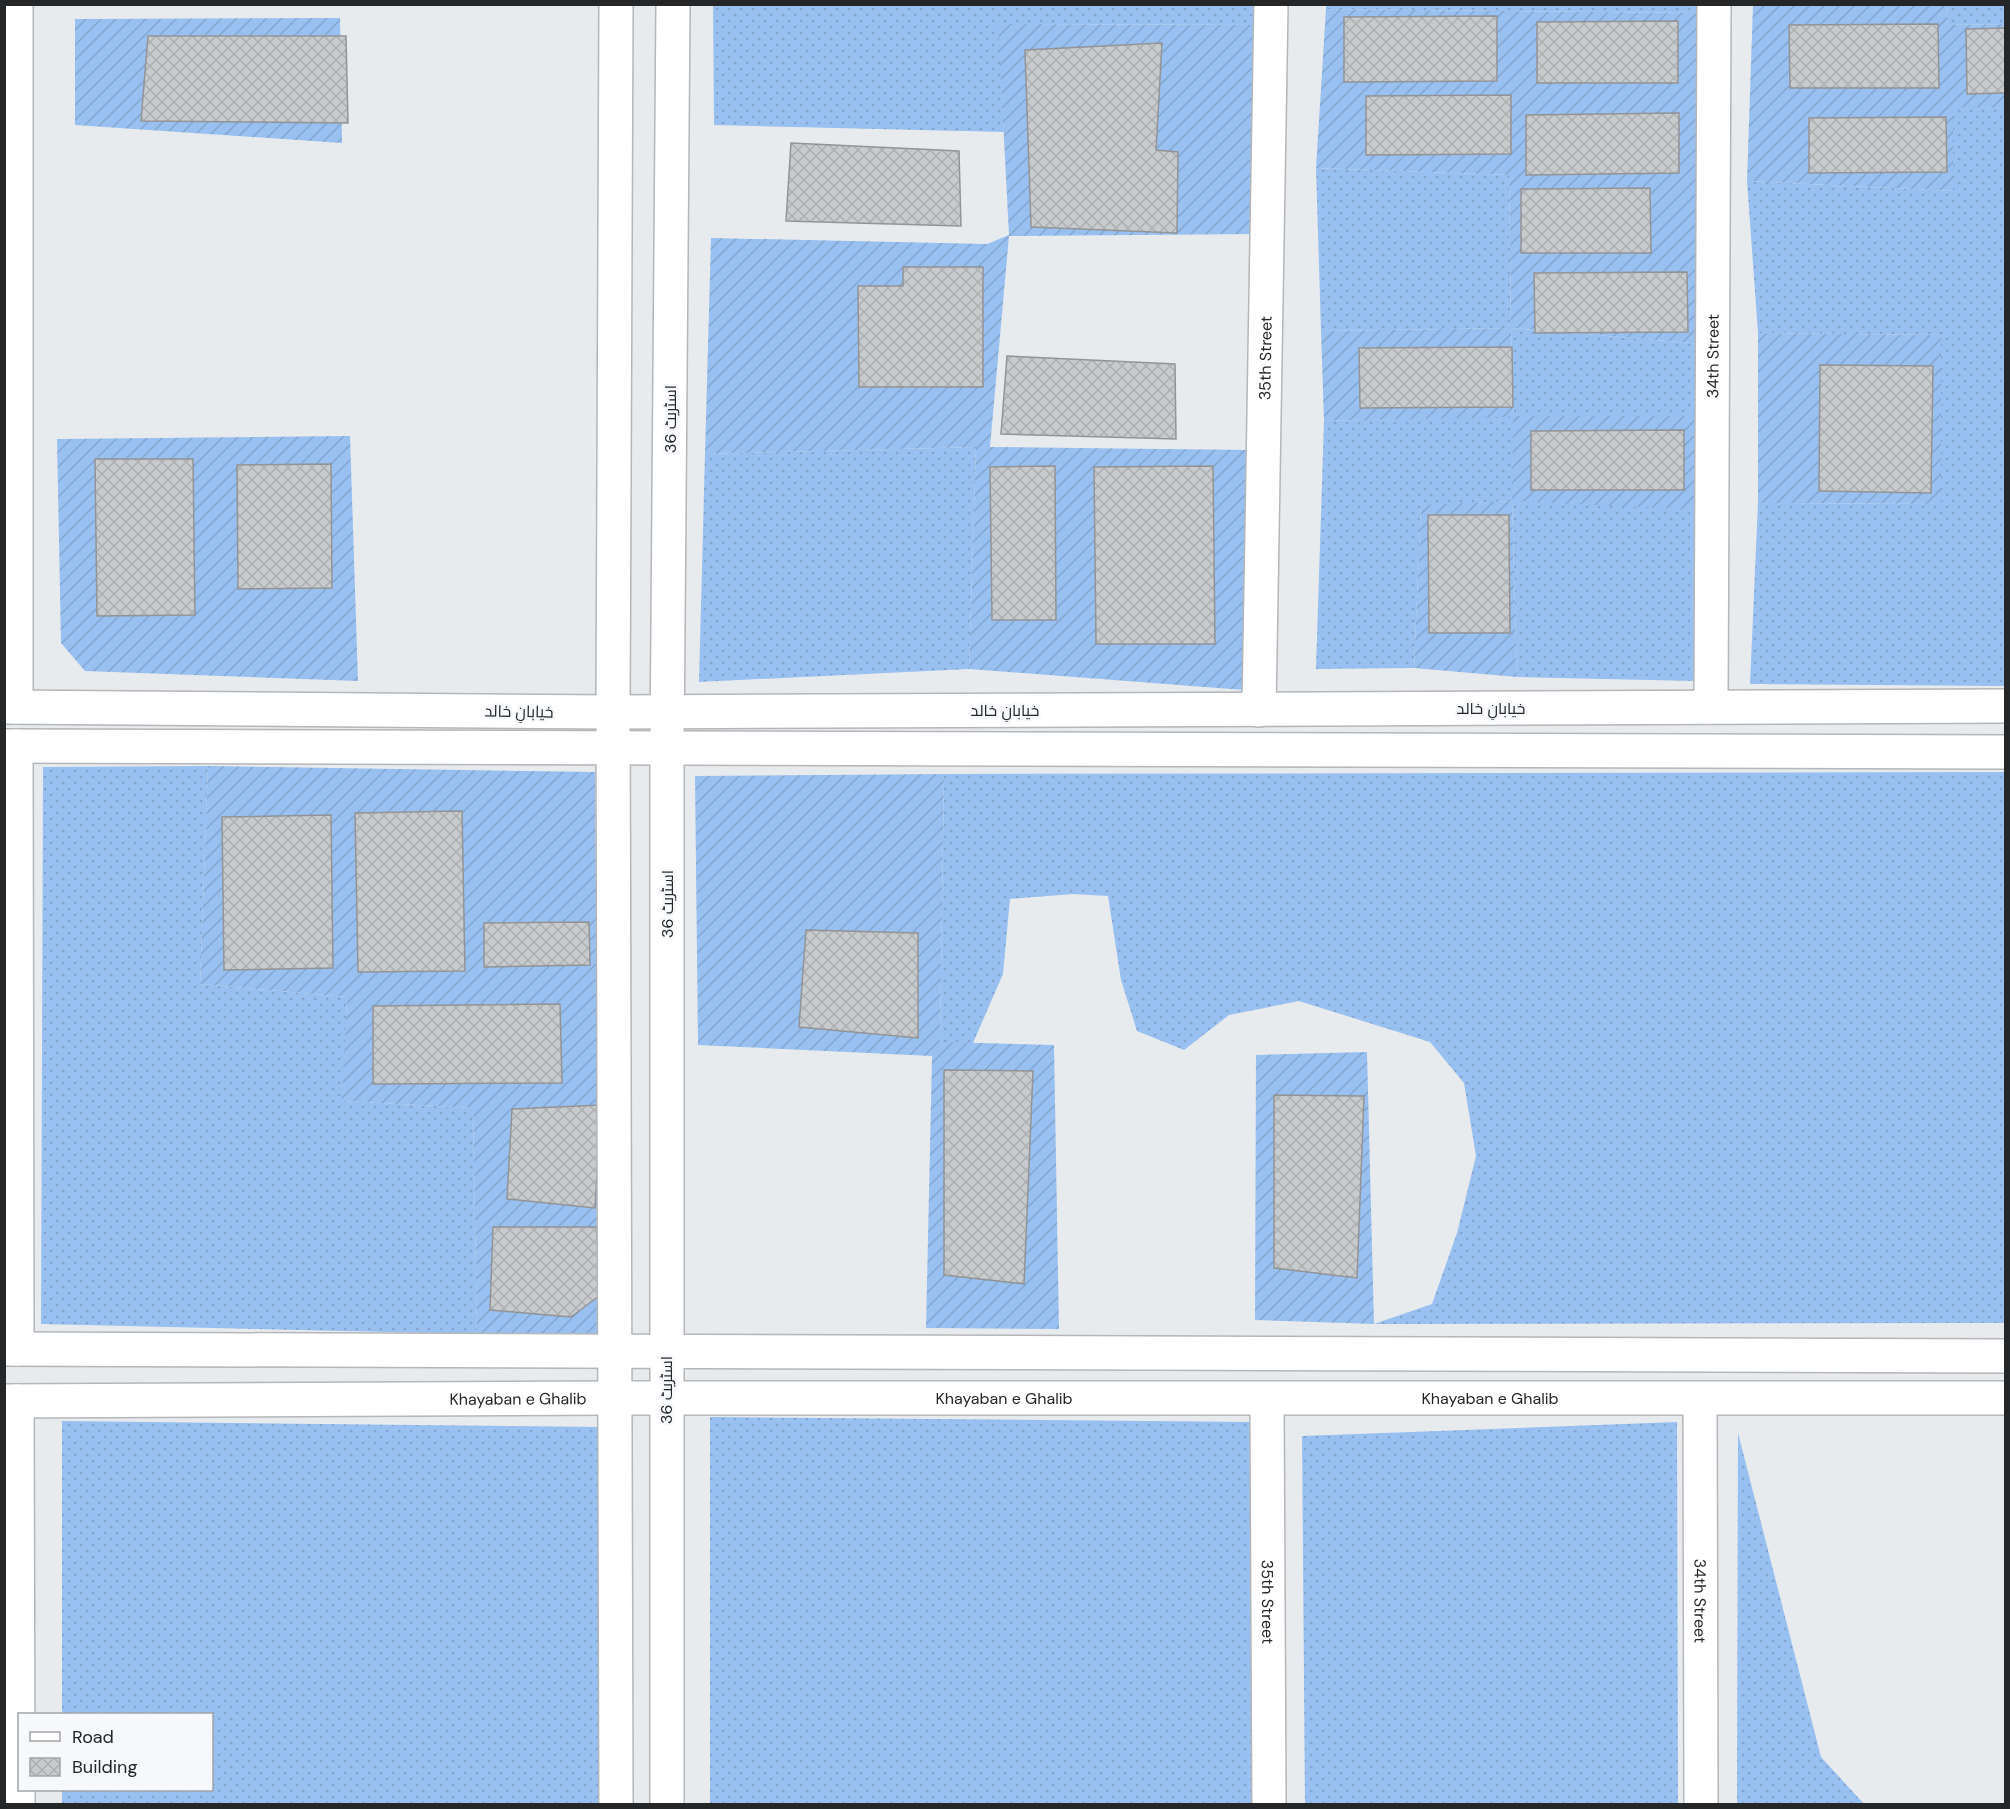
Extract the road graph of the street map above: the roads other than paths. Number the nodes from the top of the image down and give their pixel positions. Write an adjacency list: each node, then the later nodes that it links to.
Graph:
1 (16, 4): 7 (street)
2 (616, 4): 11 (street)
3 (673, 4): 10 (street, اسٹریٹ 36)
4 (1271, 4): 9 (street, 35th Street)
5 (1714, 4): 8 (street, 34th Street)
6 (2006, 706): 8 (street, خیابانِ خالد)
7 (10, 707): 11 (street, خیابانِ خالد)
8 (1711, 707): 9 (street, خیابانِ خالد)
9 (1259, 710): 10 (street, خیابانِ خالد)
10 (667, 711): 11 (street, خیابانِ خالد); 13 (street, اسٹریٹ 36)
11 (613, 712): 14 (street)
12 (10, 746): 14 (street); 16 (street)
13 (667, 748): 14 (street); 15 (street); 18 (street, اسٹریٹ 36)
14 (614, 749): 17 (street)
15 (2006, 752)
16 (11, 1349): 17 (street)
17 (613, 1353): 18 (street); 20 (street)
18 (666, 1353): 19 (street); 23 (street, اسٹریٹ 36)
19 (2006, 1356)
20 (613, 1398): 23 (street, Khayaban e Ghalib); 25 (street, Khayaban e Ghalib); 27 (street)
21 (2006, 1398): 22 (street, Khayaban e Ghalib)
22 (1700, 1399): 24 (street, Khayaban e Ghalib); 30 (street, 34th Street)
23 (666, 1400): 24 (street, Khayaban e Ghalib); 28 (street, اسٹریٹ 36)
24 (1267, 1400): 29 (street, 35th Street)
25 (11, 1401): 26 (street)
26 (18, 1804)
27 (616, 1804)
28 (667, 1804)
29 (1269, 1804)
30 (1701, 1804)

